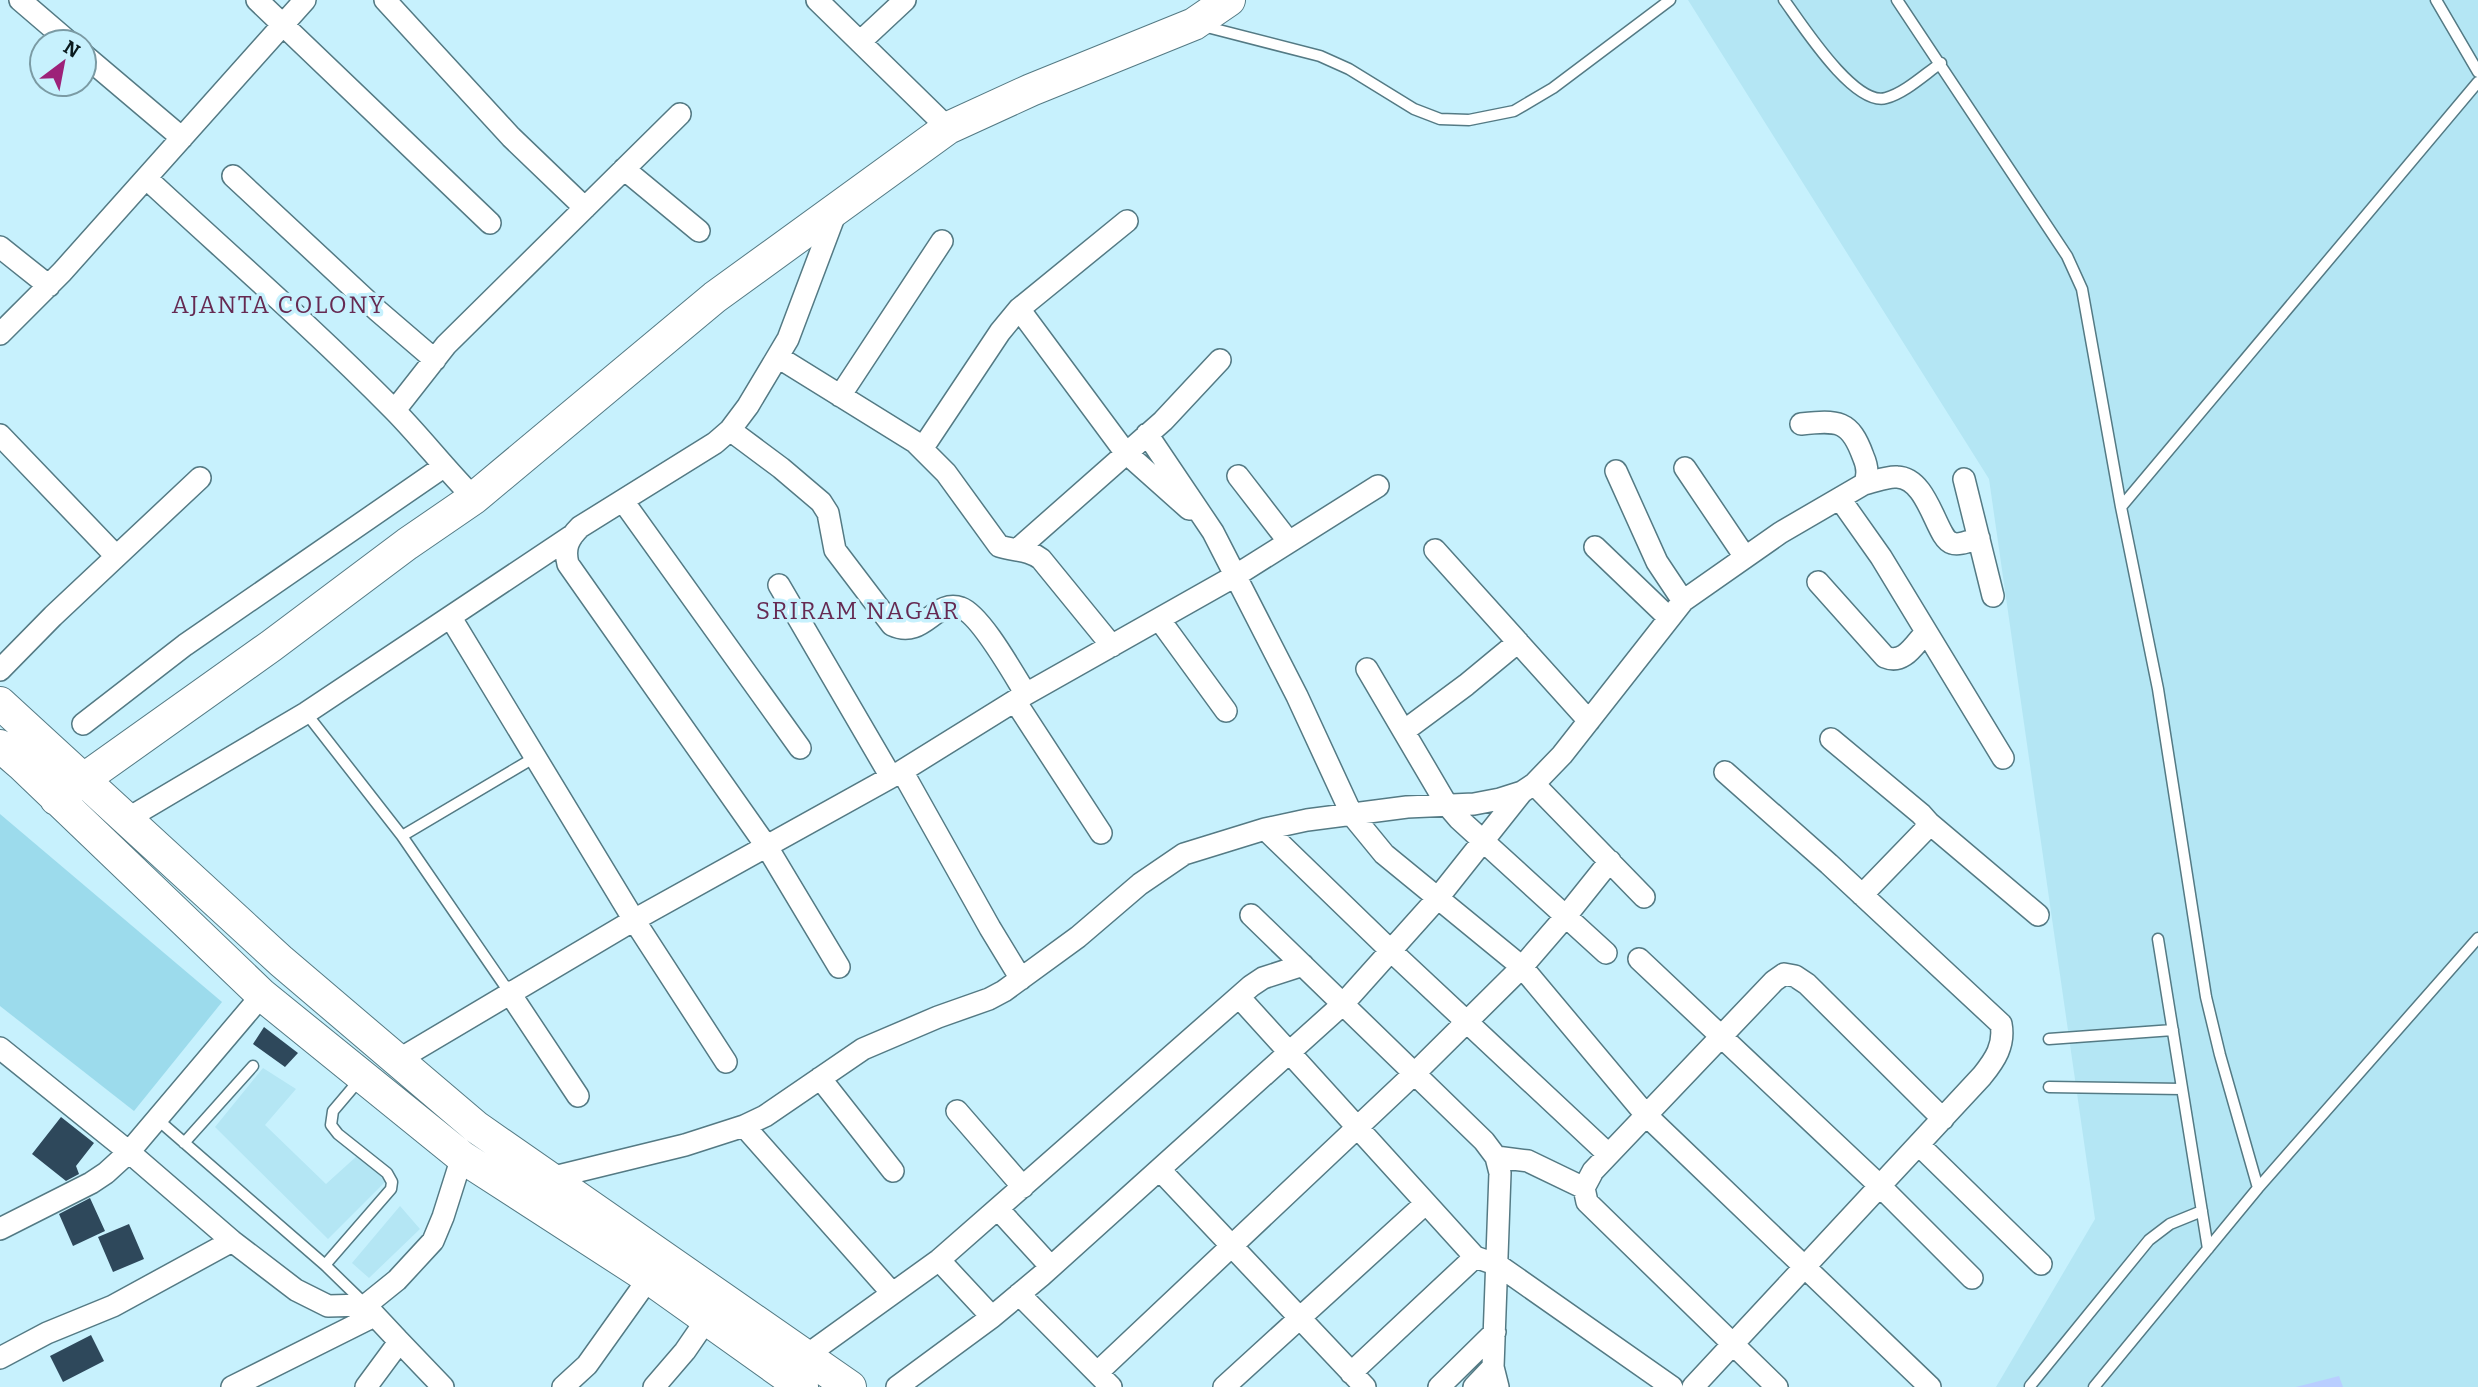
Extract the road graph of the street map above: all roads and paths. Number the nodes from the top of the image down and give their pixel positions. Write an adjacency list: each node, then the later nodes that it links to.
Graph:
1 (20, 0): 14 (street)
2 (257, 0): 12 (street)
3 (305, 0): 12 (street)
4 (385, 0): 27 (street)
5 (817, 0): 15 (street)
6 (905, 0): 15 (street)
7 (1229, 0): 13 (main road)
8 (1670, 0): 13 (lane)
9 (1784, 0): 16 (lane)
10 (1897, 0): 16 (lane)
11 (2436, 0): 18 (lane)
12 (283, 24): 22 (street); 29 (street)
13 (1194, 24): 21 (main road)
14 (53, 28)
15 (860, 42): 21 (street)
16 (1941, 64): 58 (lane)
17 (98, 67): 22 (street)
18 (2478, 72)
19 (2478, 82): 58 (lane)
20 (680, 114): 23 (street)
21 (948, 128): 26 (main road)
22 (182, 138): 25 (street)
23 (624, 169): 27 (street); 30 (street)
24 (233, 176): 37 (street)
25 (146, 178): 33 (street); 40 (street)
26 (838, 207): 36 (street); 55 (main road)
27 (585, 208): 37 (street)
28 (1127, 221): 34 (street)
29 (489, 223)
30 (699, 231)
31 (942, 241): 39 (street)
32 (0, 247): 33 (street)
33 (48, 286): 35 (street)
34 (1019, 309): 45 (street); 46 (street)
35 (0, 334)
36 (778, 356): 39 (street); 42 (street)
37 (435, 360): 40 (street)
38 (1220, 360): 43 (street)
39 (840, 396): 45 (street)
40 (395, 411): 47 (street)
41 (1801, 424): 53 (street)
42 (730, 430): 57 (street); 81 (street)
43 (1147, 434): 46 (street); 59 (street)
44 (0, 435): 66 (street)
45 (922, 449): 64 (street)
46 (1125, 452): 59 (street); 64 (street)
47 (443, 467): 55 (street); 86 (street)
48 (1685, 468): 67 (street)
49 (1616, 471): 72 (street)
50 (1238, 476): 62 (street)
51 (200, 478): 66 (street)
52 (1964, 479): 61 (street)
53 (1864, 484): 56 (street); 61 (street)
54 (1378, 486): 62 (street)
55 (474, 498): 95 (main road)
56 (1840, 499): 67 (street); 76 (street)
57 (623, 501): 60 (street); 90 (street)
58 (2120, 507): 160 (lane)
59 (1213, 532): 68 (street)
60 (573, 535): 74 (street); 106 (street)
61 (1979, 538): 71 (street)
62 (1289, 542): 68 (street)
63 (1595, 547): 73 (street)
64 (1018, 549): 78 (street)
65 (1434, 550): 77 (street)
66 (116, 556): 80 (street)
67 (1745, 556): 72 (street)
68 (1235, 576): 75 (street); 99 (street)
69 (1818, 582): 76 (street)
70 (779, 585): 94 (street)
71 (1993, 596)
72 (1683, 601): 73 (street)
73 (1668, 617): 85 (street)
74 (451, 618): 84 (street); 91 (street)
75 (1159, 619): 78 (street); 83 (street)
76 (1926, 632): 92 (street)
77 (1517, 642): 85 (street); 87 (street)
78 (1112, 646): 81 (street)
79 (1367, 669): 87 (street)
80 (0, 670)
81 (1021, 697): 94 (street); 103 (street)
82 (0, 703): 95 (main road)
83 (1226, 710)
84 (306, 713): 100 (street); 104 (lane)
85 (1589, 721): 96 (street)
86 (83, 723)
87 (1404, 731): 98 (street)
88 (1831, 739): 101 (street)
89 (0, 746): 97 (main road)
90 (800, 748)
91 (537, 756): 104 (lane); 114 (street)
92 (2003, 758)
93 (1725, 772): 108 (street)
94 (896, 774): 106 (street); 123 (street)
95 (84, 778): 97 (main road); 100 (main road)
96 (1528, 788): 98 (street); 105 (street); 107 (street)
97 (56, 799): 125 (main road)
98 (1447, 805): 99 (street); 105 (street)
99 (1352, 815): 102 (street); 110 (street)
100 (127, 819): 134 (main road)
101 (1929, 823): 108 (street); 112 (street)
102 (1265, 829): 117 (street); 123 (street)
103 (1101, 833)
104 (402, 836): 124 (lane)
105 (1484, 842): 110 (street); 113 (street)
106 (767, 847): 114 (street); 121 (street)
107 (1610, 860): 109 (street); 113 (street)
108 (1862, 895): 146 (street)
109 (1644, 897)
110 (1437, 899): 117 (street); 122 (street)
111 (1251, 915): 120 (street)
112 (2038, 915)
113 (1566, 916): 118 (street); 122 (street)
114 (634, 920): 124 (street); 135 (street)
115 (2478, 938): 160 (lane)
116 (2158, 939): 129 (lane)
117 (1390, 950): 127 (street); 128 (street)
118 (1606, 953)
119 (1639, 959): 130 (street)
120 (1303, 965): 126 (street); 127 (street)
121 (839, 967)
122 (1522, 967): 128 (street); 144 (street)
123 (1021, 979): 139 (street)
124 (509, 992): 134 (street); 142 (street)
125 (262, 995): 138 (main road); 145 (street)
126 (1239, 997): 133 (street); 158 (street)
127 (1343, 1004): 133 (street); 137 (street)
128 (1467, 1022): 137 (street); 152 (street)
129 (2172, 1030): 131 (lane); 141 (lane)
130 (1720, 1036): 144 (street); 146 (street); 157 (street)
131 (2049, 1039)
132 (0, 1048): 151 (street)
133 (1290, 1054): 148 (street); 155 (street)
134 (398, 1060): 161 (main road)
135 (726, 1062)
136 (253, 1066): 149 (lane)
137 (1415, 1073): 148 (street); 154 (street)
138 (362, 1076): 153 (main road); 172 (lane)
139 (820, 1078): 147 (street); 156 (street)
140 (2049, 1087): 141 (lane)
141 (2182, 1089): 164 (lane)
142 (578, 1096)
143 (957, 1111): 158 (street)
144 (1646, 1115): 152 (street); 175 (street)
145 (157, 1119): 149 (lane); 151 (street)
146 (1943, 1119): 150 (street)
147 (744, 1126): 161 (street); 178 (street)
148 (1357, 1128): 162 (street); 167 (street)
149 (184, 1143): 172 (lane)
150 (1919, 1145): 157 (street); 171 (street)
151 (129, 1152): 165 (street); 166 (street)
152 (1608, 1154): 159 (street)
153 (462, 1157): 161 (main road); 180 (street)
154 (1496, 1157): 159 (street); 173 (street)
155 (1160, 1170): 167 (street); 174 (street)
156 (893, 1171)
157 (1880, 1186): 175 (street); 177 (street)
158 (1023, 1187): 163 (street)
159 (1584, 1188): 186 (street)
160 (2258, 1188): 168 (lane)
161 (558, 1195): 176 (main road); 187 (main road)
162 (1426, 1203): 169 (street); 182 (street)
163 (998, 1209): 170 (street); 174 (street)
164 (2202, 1211): 168 (lane); 207 (lane)
165 (3, 1224)
166 (232, 1241): 180 (street); 188 (street)
167 (1231, 1247): 182 (street); 190 (street)
168 (2208, 1248): 208 (lane)
169 (1475, 1257): 173 (street); 191 (street)
170 (939, 1260): 178 (street); 181 (street)
171 (2041, 1264)
172 (325, 1265): 180 (lane)
173 (1498, 1265): 184 (street); 203 (street)
174 (1051, 1267): 179 (street)
175 (1805, 1267): 186 (street); 206 (street)
176 (649, 1278): 183 (main road); 196 (street)
177 (1972, 1278)
178 (892, 1293): 187 (street)
179 (1019, 1294): 181 (street); 190 (street)
180 (370, 1311): 185 (street); 193 (street)
181 (992, 1317): 199 (street)
182 (1299, 1318): 191 (street); 200 (street)
183 (707, 1319): 197 (street); 198 (main road)
184 (1495, 1332): 189 (street); 201 (street)
185 (397, 1339): 194 (street); 195 (street)
186 (1733, 1344): 204 (street); 205 (street)
187 (807, 1355): 192 (main road)
188 (0, 1358)
189 (1495, 1377): 202 (street)
190 (1104, 1379)
191 (1358, 1380)
192 (841, 1384)
193 (232, 1387)
194 (366, 1387)
195 (443, 1387)
196 (563, 1387)
197 (654, 1387)
198 (802, 1387)
199 (897, 1387)
200 (1224, 1387)
201 (1439, 1387)
202 (1474, 1387)
203 (1672, 1387)
204 (1693, 1387)
205 (1777, 1387)
206 (1930, 1387)
207 (2030, 1387)
208 (2094, 1387)

